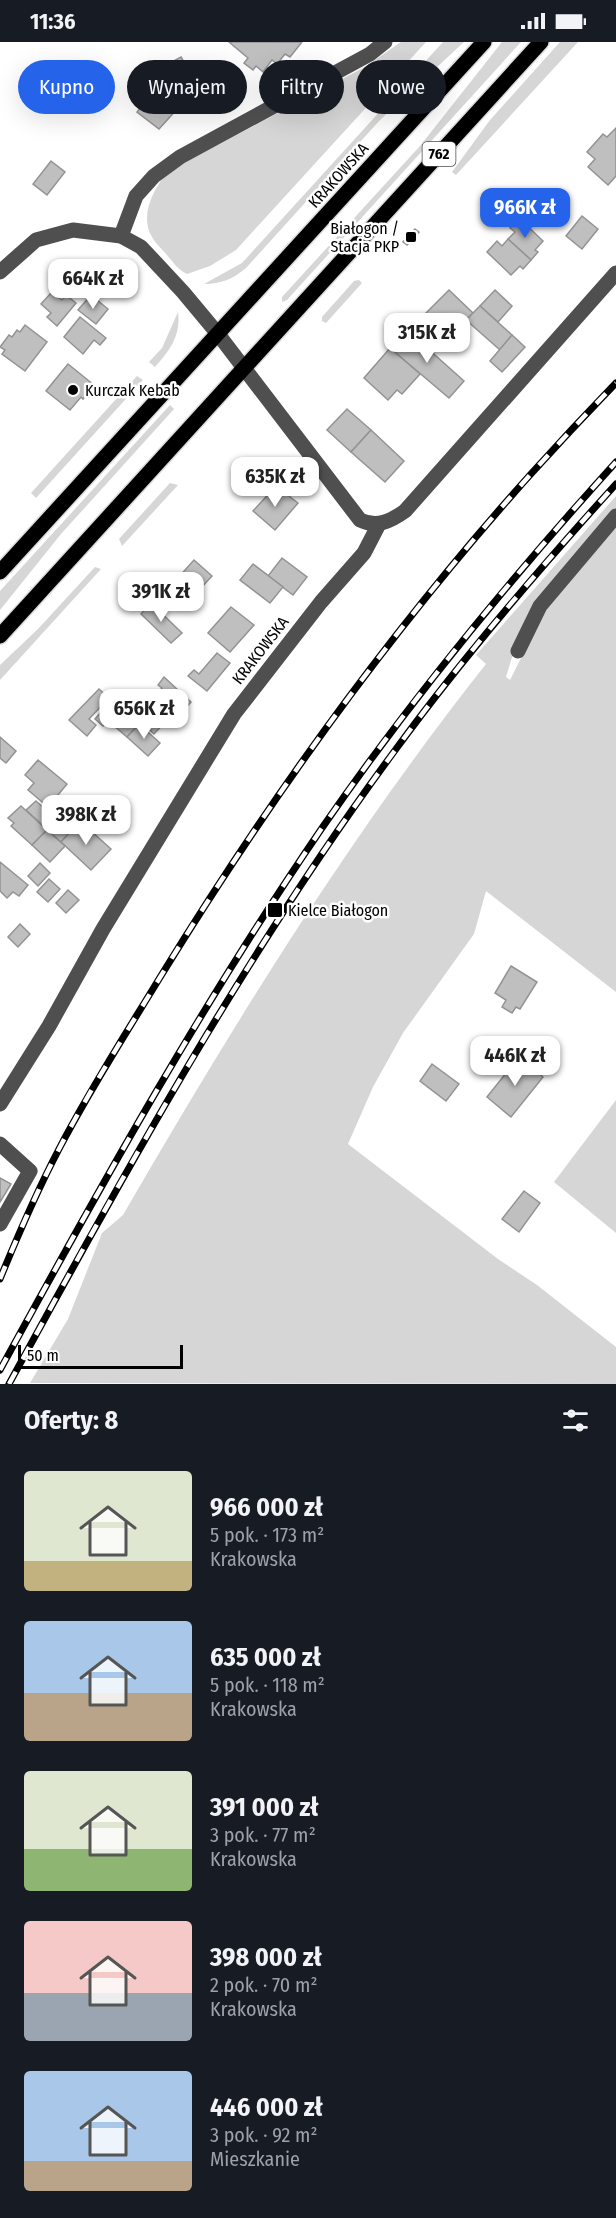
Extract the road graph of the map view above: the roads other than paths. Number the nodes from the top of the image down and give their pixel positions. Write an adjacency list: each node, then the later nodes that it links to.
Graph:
1 (385, 42): 4 (street)
2 (484, 42): 7 (main road, KRAKOWSKA / 762)
3 (541, 42): 8 (main road, 762)
4 (121, 237): 5 (street); 7 (street)
5 (0, 272)
6 (616, 273): 10 (street)
7 (218, 334): 8 (street); 11 (main road, KRAKOWSKA / 762)
8 (243, 368): 10 (street); 12 (main road, 762)
9 (616, 516): 13 (street)
10 (379, 524): 14 (street, KRAKOWSKA)
11 (0, 572)
12 (0, 636)
13 (518, 651)
14 (0, 1104)
15 (0, 1144): 16 (street)
16 (0, 1224)

